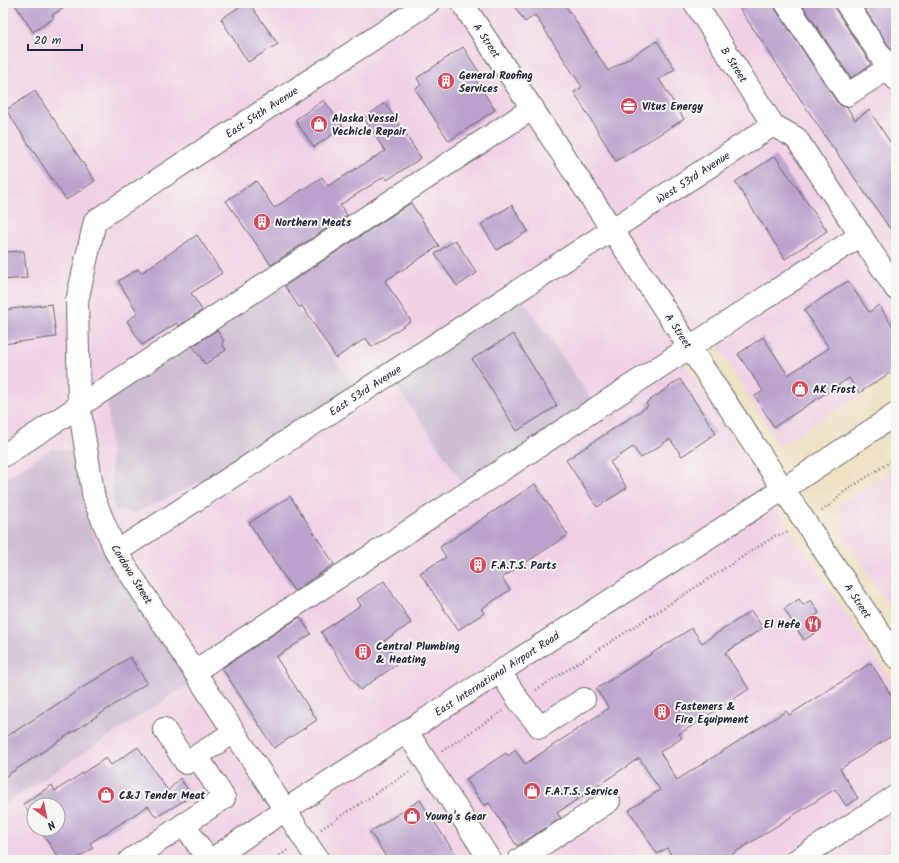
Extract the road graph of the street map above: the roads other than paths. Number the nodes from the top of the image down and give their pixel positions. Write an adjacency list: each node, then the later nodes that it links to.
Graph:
1 (428, 3): 9 (street, East 54th Avenue)
2 (462, 3): 7 (street, A Street)
3 (695, 3): 8 (street, B Street)
4 (786, 3): 6 (street)
5 (846, 3): 6 (street)
6 (894, 70)
7 (533, 108): 10 (street, A Street); 14 (street)
8 (773, 125): 10 (street, West 53rd Avenue); 11 (street)
9 (95, 221): 14 (street, Cordova Street)
10 (613, 229): 13 (street, A Street); 18 (street, East 53rd Avenue)
11 (861, 235): 12 (street); 13 (street)
12 (896, 289)
13 (690, 347): 17 (street, A Street); 20 (street)
14 (79, 405): 16 (street); 18 (street, Cordova Street)
15 (896, 414): 17 (street, East International Airport Road)
16 (3, 456)
17 (782, 490): 19 (street, A Street); 21 (street, East International Airport Road)
18 (116, 552): 20 (street, Cordova Street)
19 (896, 657)
20 (196, 671): 24 (street, Cordova Street)
21 (500, 672): 22 (street); 25 (street, East International Airport Road)
22 (584, 699)
23 (164, 728): 26 (street)
24 (234, 732): 26 (street); 29 (street, Cordova Street)
25 (407, 732): 29 (street, East International Airport Road); 34 (street)
26 (197, 756): 30 (street)
27 (896, 796): 36 (street)
28 (609, 801): 35 (street)
29 (286, 810): 32 (street, East International Airport Road); 33 (street, Cordova Street)
30 (184, 824): 31 (street); 32 (street)
31 (134, 859)
32 (210, 860)
33 (318, 860)
34 (490, 860)
35 (519, 860)
36 (797, 860)

